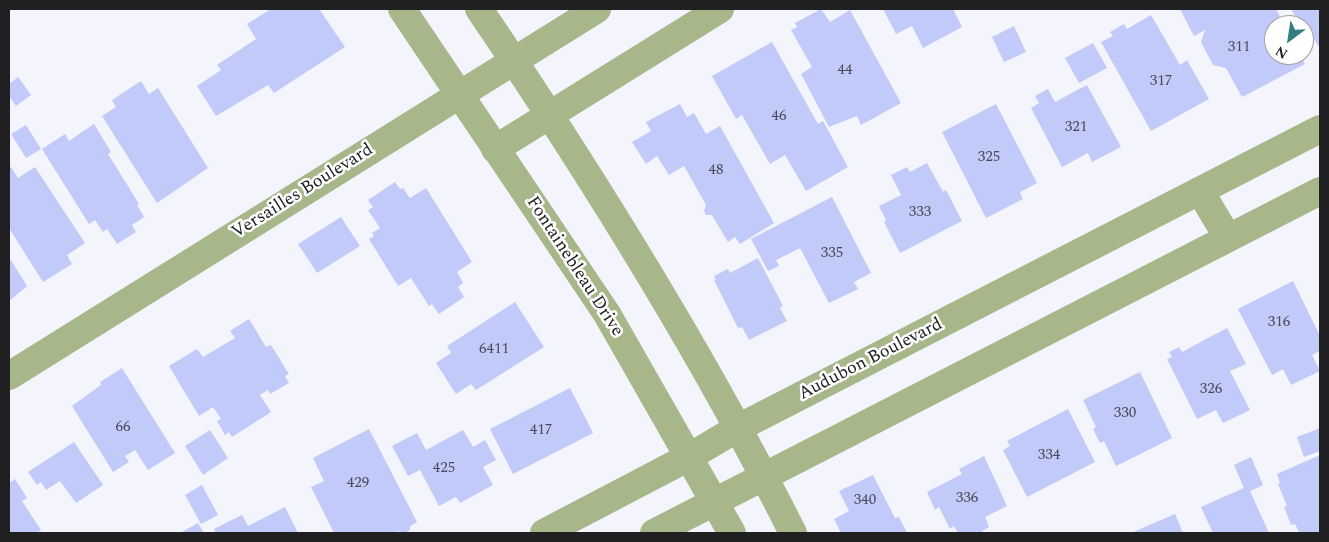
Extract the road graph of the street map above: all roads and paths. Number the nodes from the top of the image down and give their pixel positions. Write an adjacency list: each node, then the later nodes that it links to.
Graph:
1 (402, 9): 6 (street, Fontainebleau Drive)
2 (479, 9): 5 (street)
3 (597, 9): 5 (street, Versailles Boulevard)
4 (720, 9): 7 (street)
5 (514, 61): 6 (street, Versailles Boulevard); 7 (street)
6 (460, 95): 9 (street, Fontainebleau Drive); 13 (street, Versailles Boulevard)
7 (549, 116): 9 (street); 14 (street)
8 (1320, 129): 11 (street, Audubon Boulevard)
9 (495, 149): 15 (street, Fontainebleau Drive)
10 (1320, 190): 12 (street)
11 (1200, 191): 12 (street); 14 (street, Audubon Boulevard)
12 (1228, 238): 16 (street)
13 (9, 376)
14 (738, 428): 15 (street, Audubon Boulevard); 16 (street)
15 (689, 457): 17 (street, Fontainebleau Drive); 18 (street, Audubon Boulevard)
16 (764, 475): 17 (street); 21 (street)
17 (715, 502): 19 (street); 20 (street, Fontainebleau Drive)
18 (544, 533)
19 (654, 533)
20 (732, 533)
21 (793, 533)

